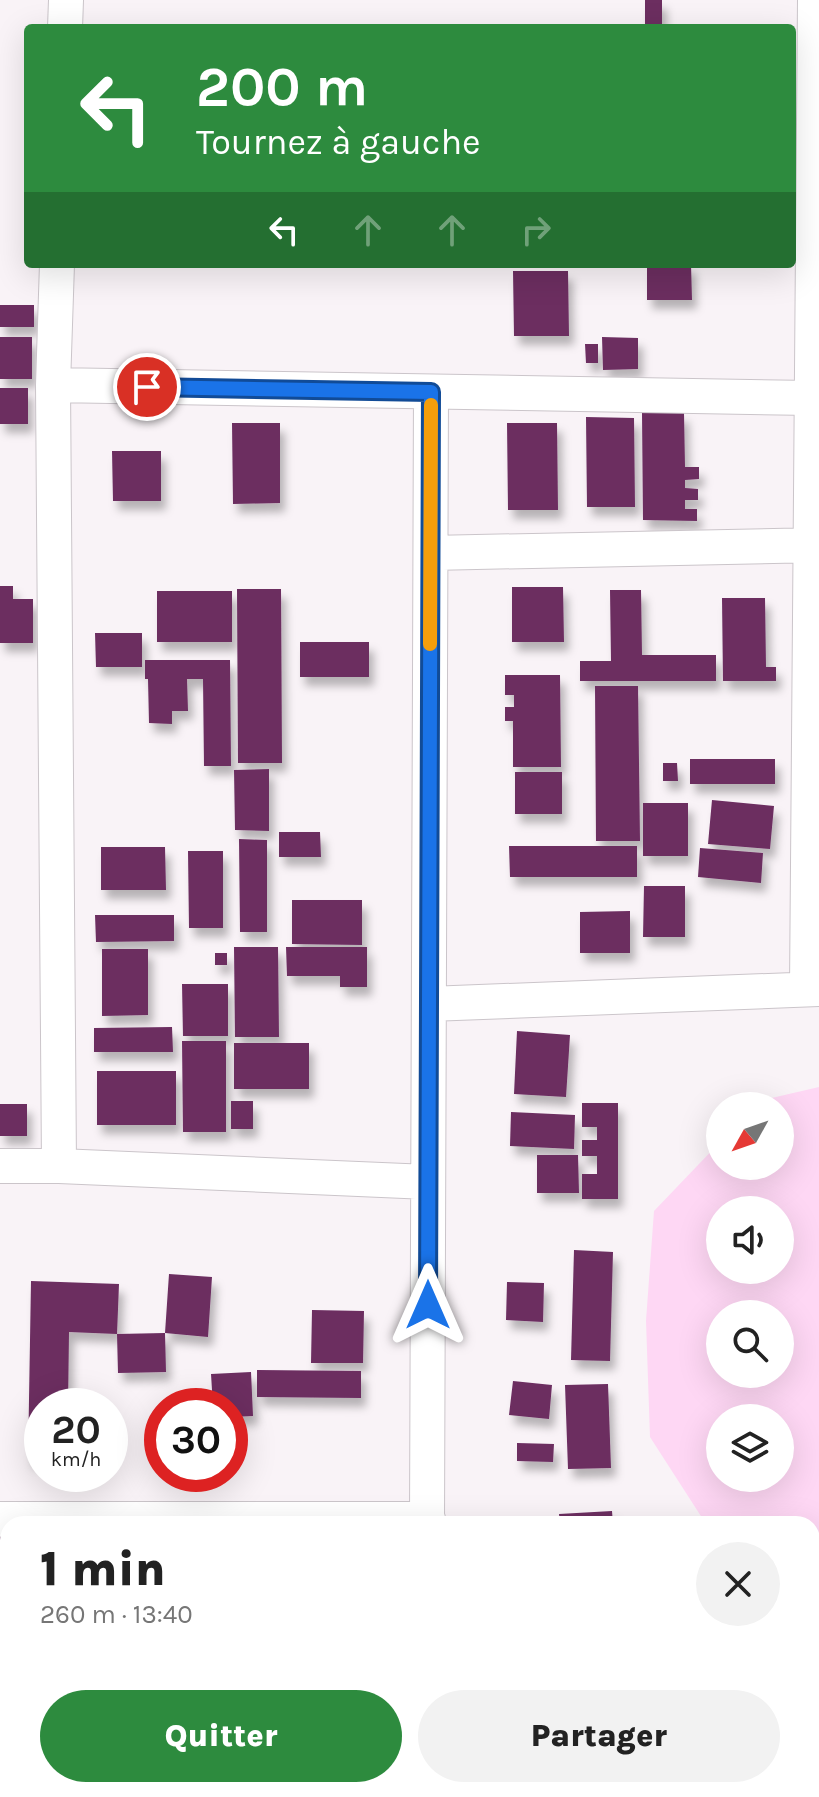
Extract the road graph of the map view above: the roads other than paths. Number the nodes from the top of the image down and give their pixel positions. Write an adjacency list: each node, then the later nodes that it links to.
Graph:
1 (66, 0): 3 (street)
2 (815, 0): 7 (street)
3 (65, 24)
4 (57, 268): 5 (street)
5 (53, 385): 6 (street); 13 (street)
6 (431, 392): 7 (street); 9 (street)
7 (812, 398): 8 (street)
8 (815, 545): 9 (street); 10 (street)
9 (431, 553): 11 (street)
10 (813, 989): 11 (street)
11 (429, 1004): 14 (street)
12 (0, 1166): 13 (street)
13 (59, 1166): 14 (street)
14 (428, 1182): 15 (street)
15 (428, 1516)

